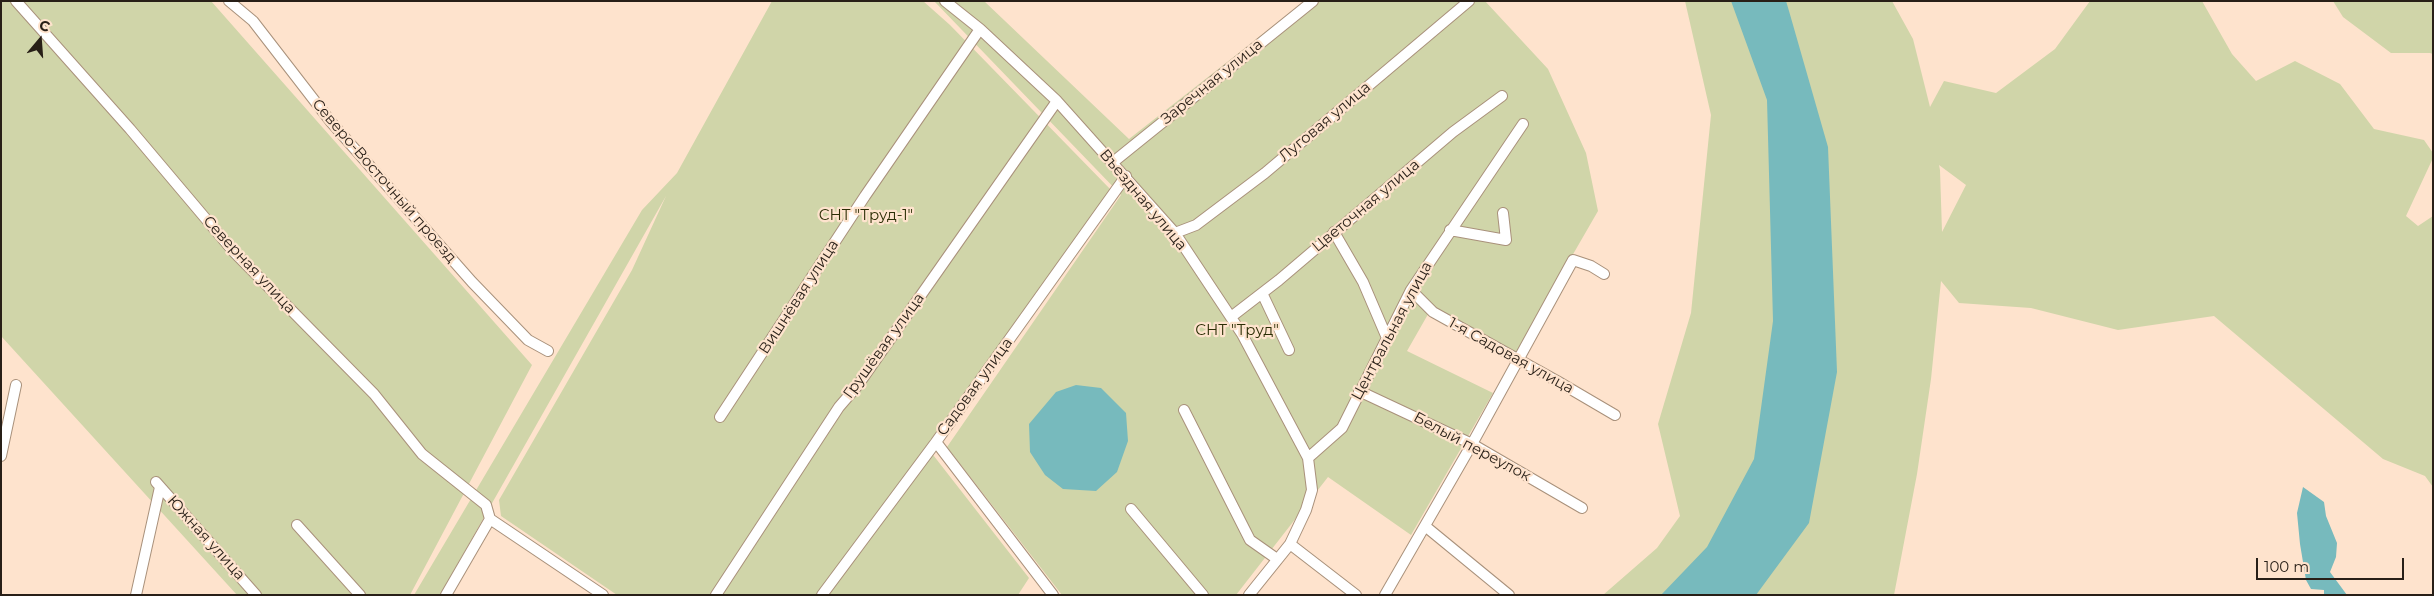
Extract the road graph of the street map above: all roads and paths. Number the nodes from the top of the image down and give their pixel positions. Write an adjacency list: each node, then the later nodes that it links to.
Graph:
1 (16, 1): 35 (street, Северная улица)
2 (229, 1): 22 (street, Северо-Восточный проезд)
3 (1313, 1): 10 (street, Заречная улица)
4 (1469, 1): 15 (street, Луговая улица)
5 (946, 2): 6 (street, Въездная улица)
6 (980, 29): 8 (street, Въездная улица); 28 (street, Вишнёвая улица)
7 (1502, 96): 14 (street, Цветочная улица)
8 (1057, 101): 10 (street, Въездная улица); 45 (street, Грушёвая улица)
9 (1522, 124): 13 (street, Центральная улица)
10 (1112, 163): 11 (street, Въездная улица)
11 (1126, 176): 15 (street, Въездная улица); 29 (street, Садовая улица)
12 (1503, 213): 13 (street)
13 (1450, 230): 17 (street, Центральная улица)
14 (1334, 232): 18 (street, Цветочная улица); 20 (street)
15 (1175, 233): 19 (street, Въездная улица)
16 (1604, 274): 23 (street)
17 (1411, 290): 20 (street, Центральная улица); 23 (street, 1-я Садовая улица)
18 (1262, 293): 19 (street, Цветочная улица); 21 (street)
19 (1231, 317): 32 (street, Въездная улица)
20 (1387, 338): 25 (street, Центральная улица)
21 (1289, 350)
22 (548, 351)
23 (1518, 360): 27 (street, 1-я Садовая улица); 30 (street)
24 (16, 385): 31 (street)
25 (1359, 391): 30 (street, Белый переулок); 32 (street, Центральная улица)
26 (1184, 410): 39 (street)
27 (1615, 415)
28 (720, 417)
29 (936, 442): 46 (street, Садовая улица); 47 (street)
30 (1472, 444): 33 (street, Белый переулок); 37 (street)
31 (1, 456)
32 (1308, 458): 38 (street, Въездная улица)
33 (1582, 508)
34 (1132, 509): 48 (street)
35 (490, 519): 43 (street); 44 (street)
36 (297, 525): 42 (street)
37 (1425, 526): 51 (street); 52 (street)
38 (1290, 544): 39 (street, Въездная улица); 50 (street)
39 (1277, 559): 49 (street, Въездная улица)
40 (136, 595): 41 (street, Южная улица)
41 (256, 595)
42 (360, 595)
43 (446, 595)
44 (603, 595)
45 (716, 595)
46 (822, 595)
47 (1053, 595)
48 (1203, 595)
49 (1249, 595)
50 (1356, 595)
51 (1385, 595)
52 (1509, 595)

